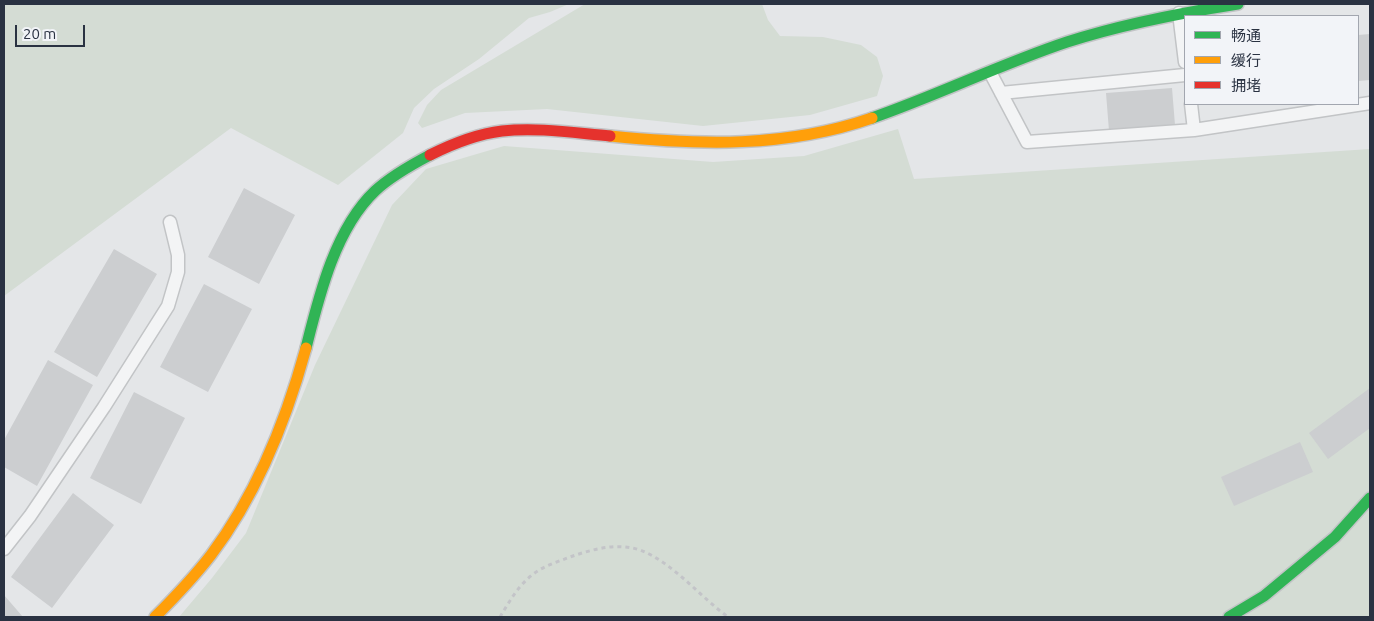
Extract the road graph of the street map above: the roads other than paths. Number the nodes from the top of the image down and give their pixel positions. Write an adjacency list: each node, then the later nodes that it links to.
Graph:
1 (1238, 4): 2 (street)
2 (1179, 13): 3 (lane); 4 (street)
3 (1184, 54)
4 (990, 72): 6 (lane); 13 (street)
5 (1184, 75): 6 (lane)
6 (1001, 93): 9 (lane)
7 (1191, 105): 9 (lane)
8 (1357, 105): 9 (lane)
9 (1194, 130)
10 (170, 222): 12 (lane)
11 (1370, 498): 14 (street)
12 (4, 549)
13 (155, 617)
14 (1229, 617)

